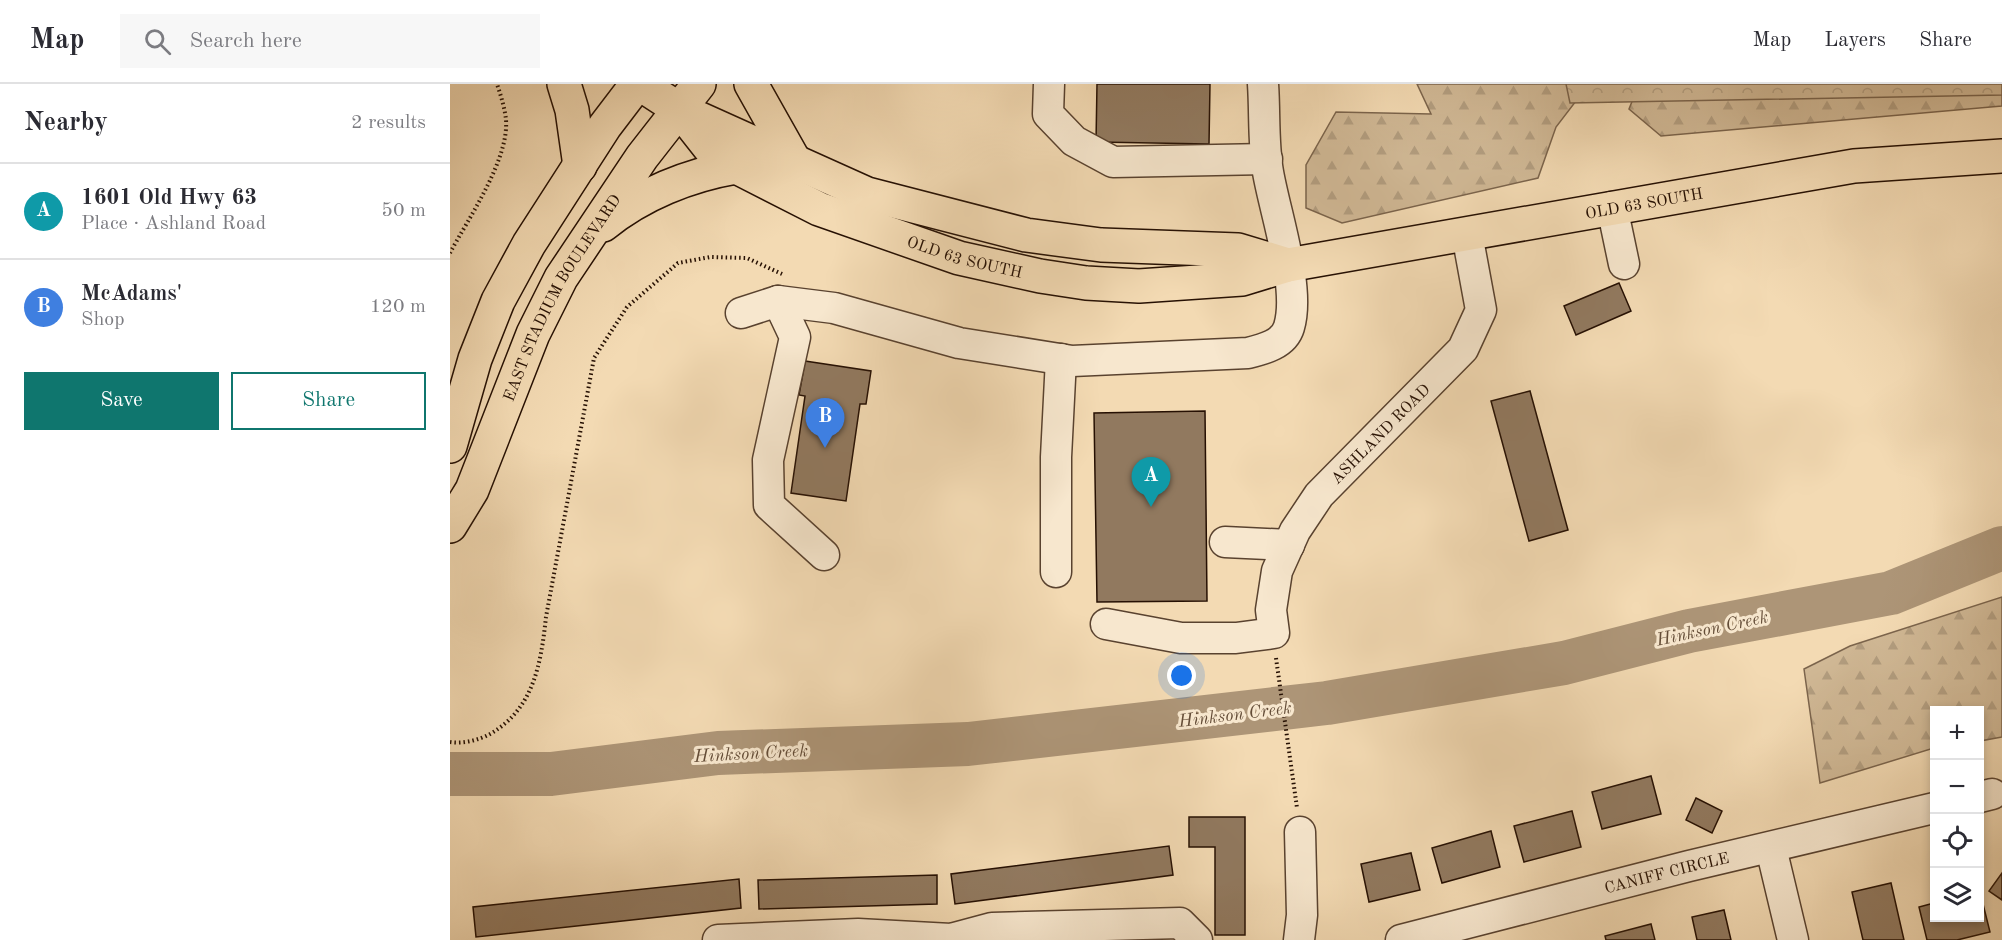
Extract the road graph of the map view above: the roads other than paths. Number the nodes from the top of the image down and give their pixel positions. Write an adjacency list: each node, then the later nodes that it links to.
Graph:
1 (564, 84): 11 (main road)
2 (639, 84): 7 (main road, OLD 63 SOUTH); 11 (main road)
3 (699, 84): 7 (main road, EAST STADIUM BOULEVARD)
4 (751, 84): 10 (main road)
5 (1049, 84): 9 (street)
6 (1263, 84): 9 (street)
7 (680, 110): 10 (main road, OLD 63 SOUTH); 12 (main road, OLD 63 SOUTH); 15 (main road, EAST STADIUM BOULEVARD)
8 (2002, 156): 13 (main road, OLD 63 SOUTH)
9 (1267, 159): 17 (street)
10 (795, 162): 17 (main road, OLD 63 SOUTH)
11 (580, 166): 21 (main road)
12 (736, 166): 15 (main road); 17 (main road, OLD 63 SOUTH)
13 (1612, 207): 14 (main road, OLD 63 SOUTH); 16 (street)
14 (1467, 234): 17 (main road, OLD 63 SOUTH); 24 (street, ASHLAND ROAD)
15 (590, 235): 22 (main road, EAST STADIUM BOULEVARD)
16 (1624, 264)
17 (1288, 265): 20 (street)
18 (778, 301): 19 (street); 20 (street); 25 (street)
19 (741, 313)
20 (1060, 359): 26 (street)
21 (450, 446)
22 (450, 526)
23 (1225, 542): 24 (street)
24 (1289, 545): 27 (street, ASHLAND ROAD)
25 (824, 555)
26 (1056, 572)
27 (1106, 624)
28 (1930, 809): 30 (street, CANIFF CIRCLE)
29 (1299, 832): 34 (street)
30 (1771, 848): 31 (street, CANIFF CIRCLE); 36 (street)
31 (1466, 931): 35 (street, CANIFF CIRCLE)
32 (718, 940): 33 (street)
33 (1197, 940)
34 (1299, 940)
35 (1401, 940)
36 (1793, 940)

